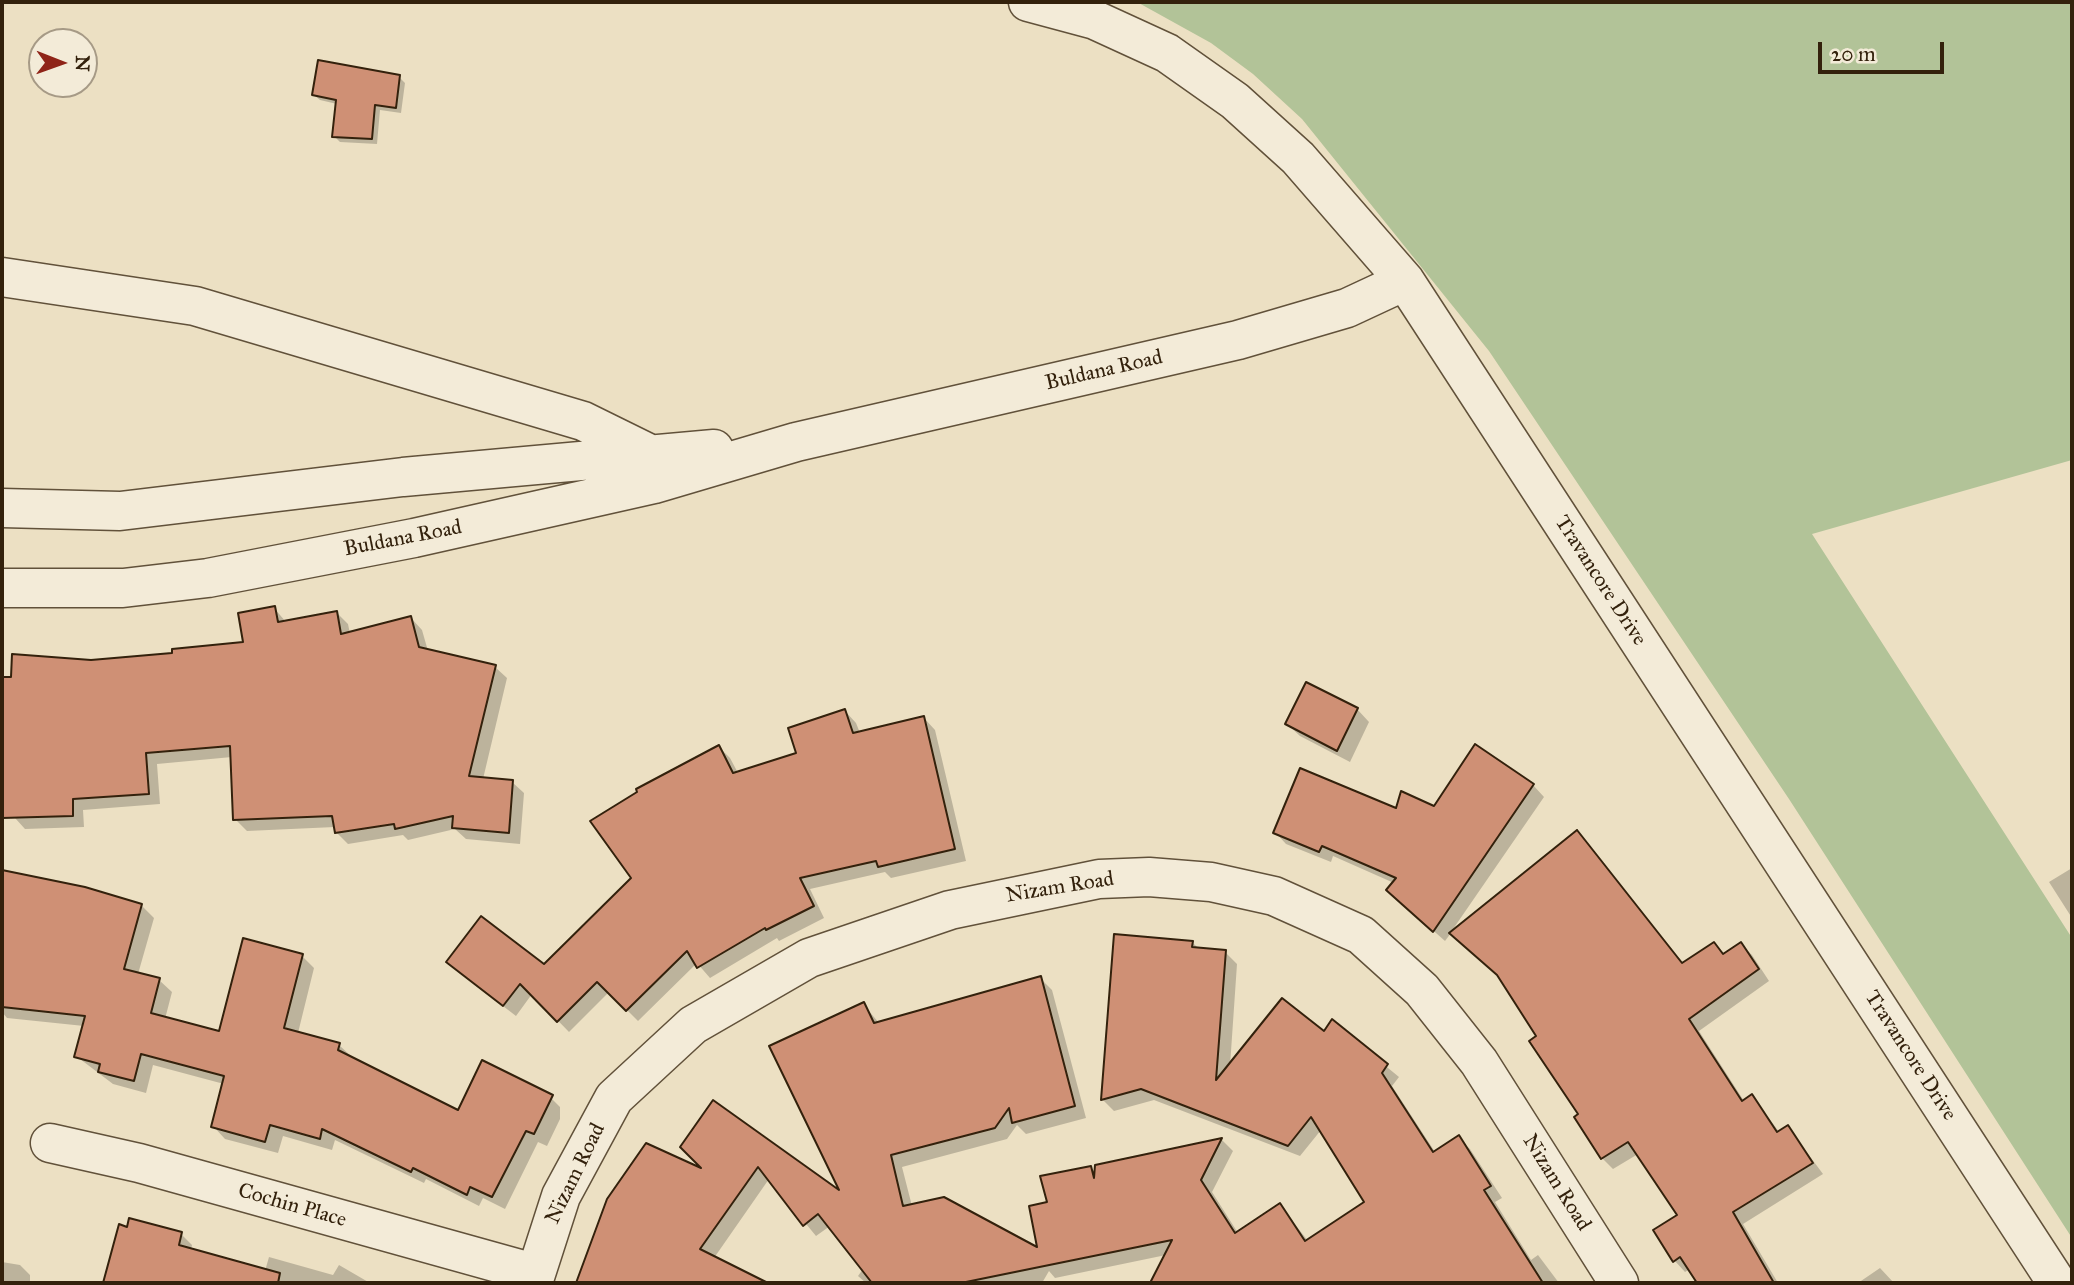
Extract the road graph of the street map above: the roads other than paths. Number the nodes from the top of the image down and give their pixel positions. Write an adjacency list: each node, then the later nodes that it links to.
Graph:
1 (1028, 2): 3 (street, Travancore Drive)
2 (2, 277): 5 (street)
3 (1405, 281): 4 (street, Buldana Road); 11 (street, Travancore Drive)
4 (796, 442): 5 (street, Buldana Road); 7 (street, Buldana Road)
5 (652, 455): 6 (street, Buldana Road)
6 (2, 508)
7 (2, 588)
8 (50, 1143): 9 (street, Cochin Place)
9 (533, 1278): 10 (street, Nizam Road)
10 (1619, 1283)
11 (2057, 1283)

